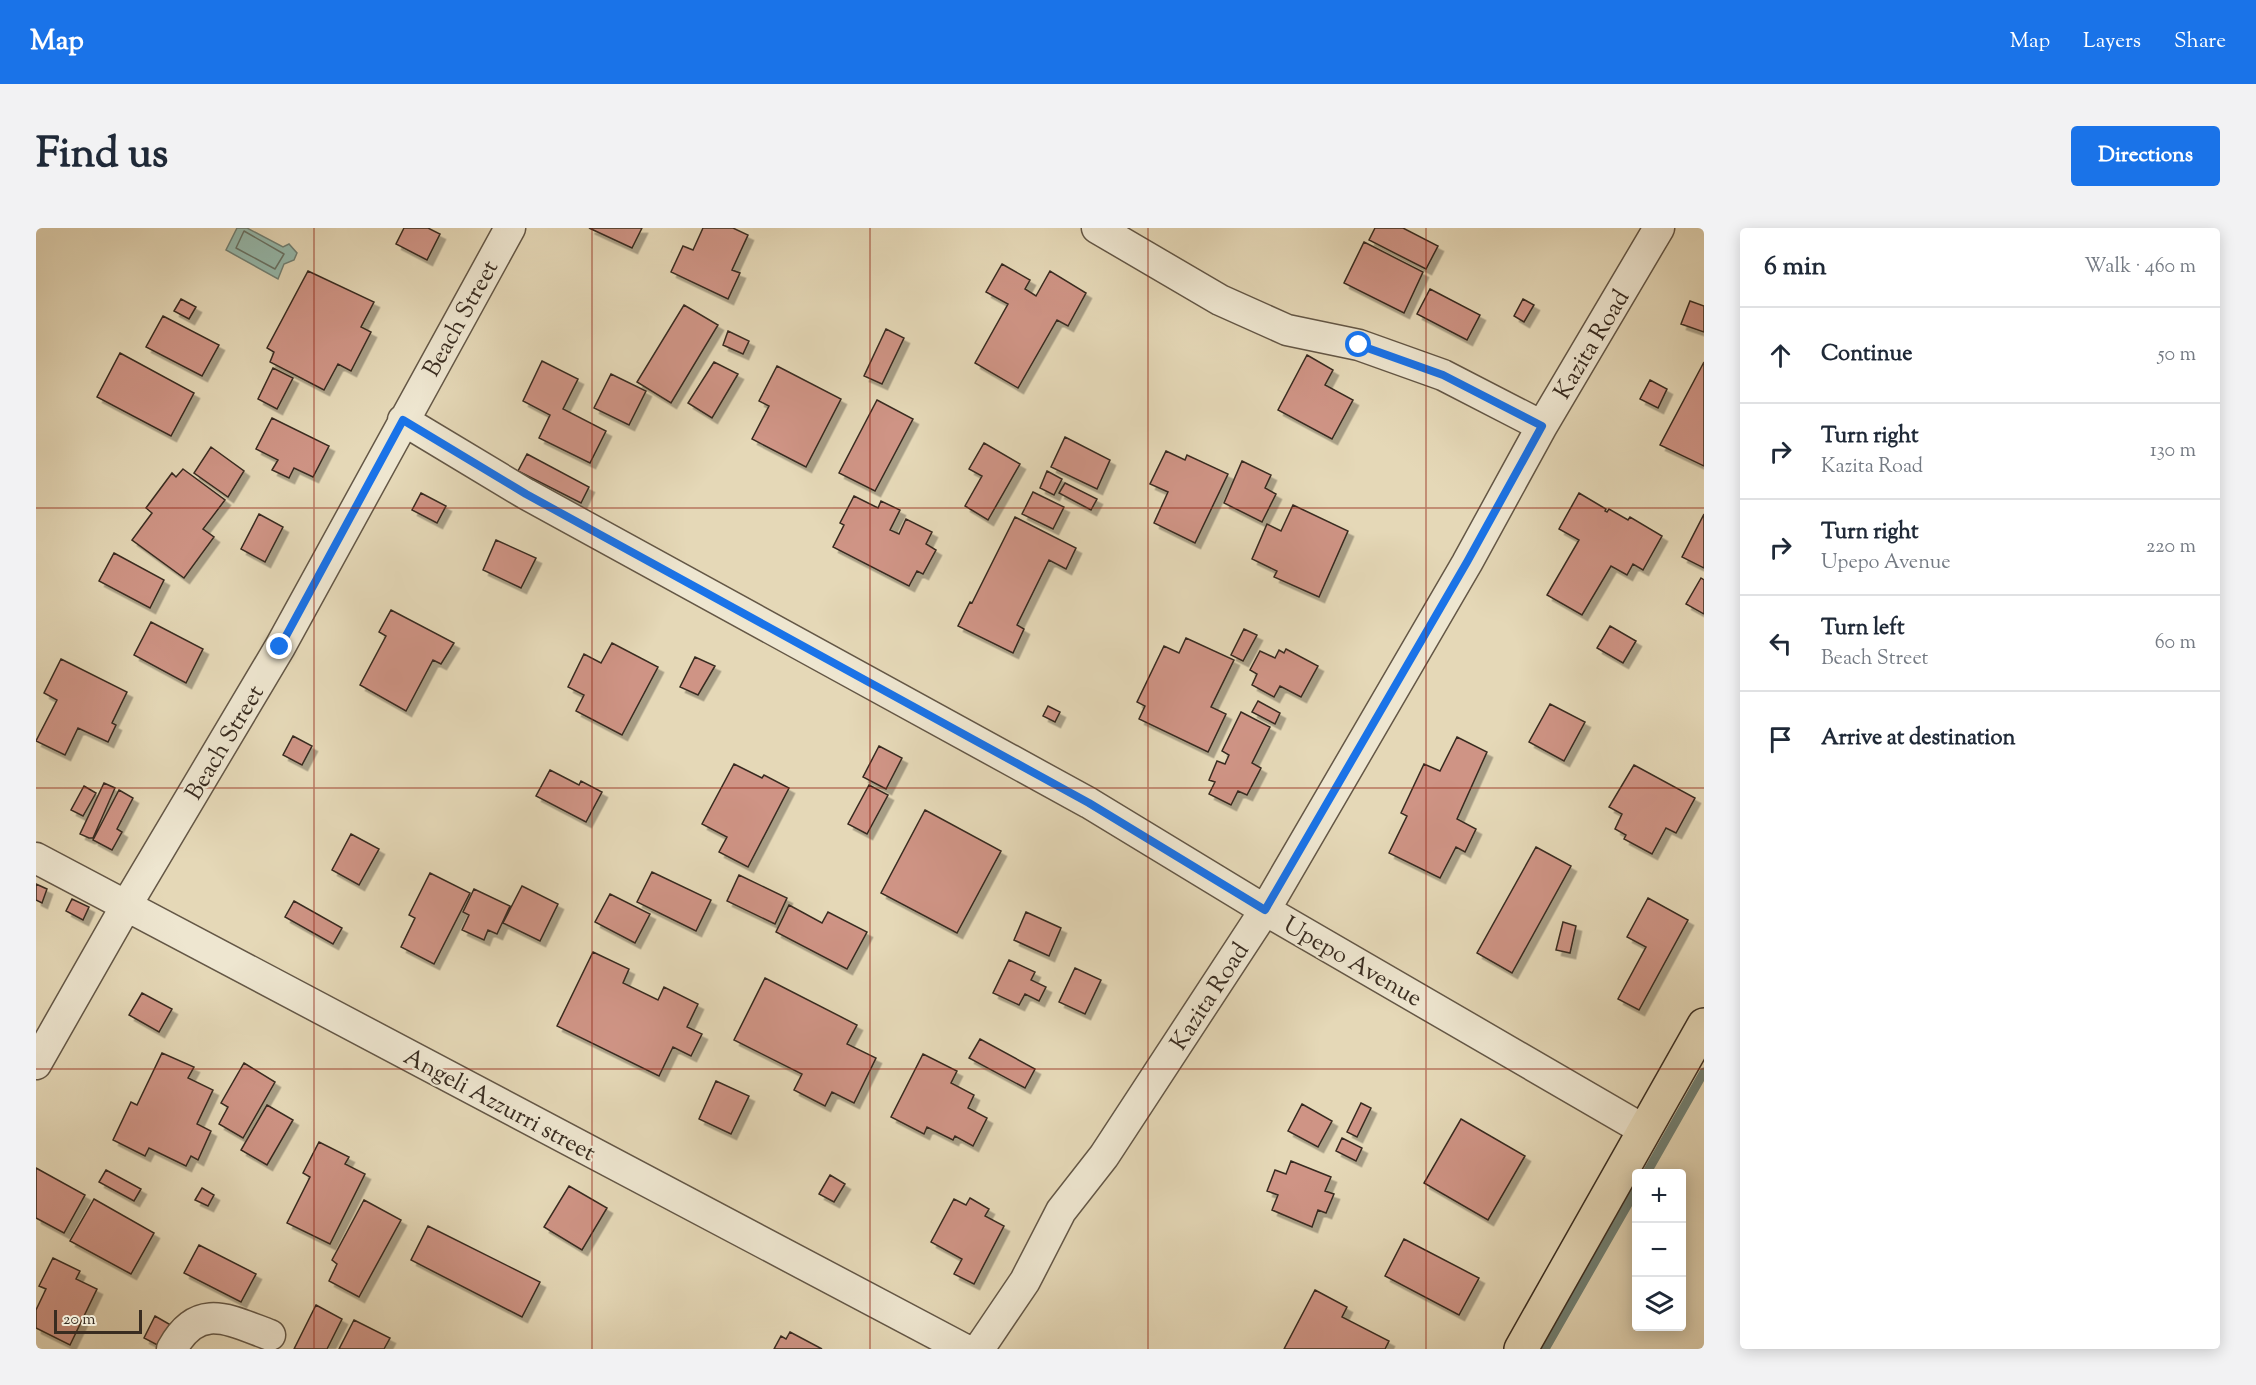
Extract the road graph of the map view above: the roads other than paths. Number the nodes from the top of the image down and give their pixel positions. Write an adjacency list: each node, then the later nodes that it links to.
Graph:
1 (510, 228): 4 (street, Beach Street)
2 (1097, 228): 5 (street)
3 (1659, 228): 5 (street, Kazita Road)
4 (403, 420): 7 (street, Beach Street); 8 (street, Upepo Avenue)
5 (1542, 426): 8 (street, Kazita Road)
6 (36, 858): 7 (street, Angeli Azzurri street)
7 (126, 906): 10 (street, Beach Street); 14 (street, Angeli Azzurri street)
8 (1265, 910): 11 (street, Upepo Avenue); 15 (street, Kazita Road)
9 (1704, 1024): 11 (main road)
10 (36, 1064)
11 (1644, 1130): 16 (main road)
12 (270, 1335): 13 (street)
13 (172, 1349)
14 (964, 1349)
15 (979, 1349)
16 (1521, 1349)

